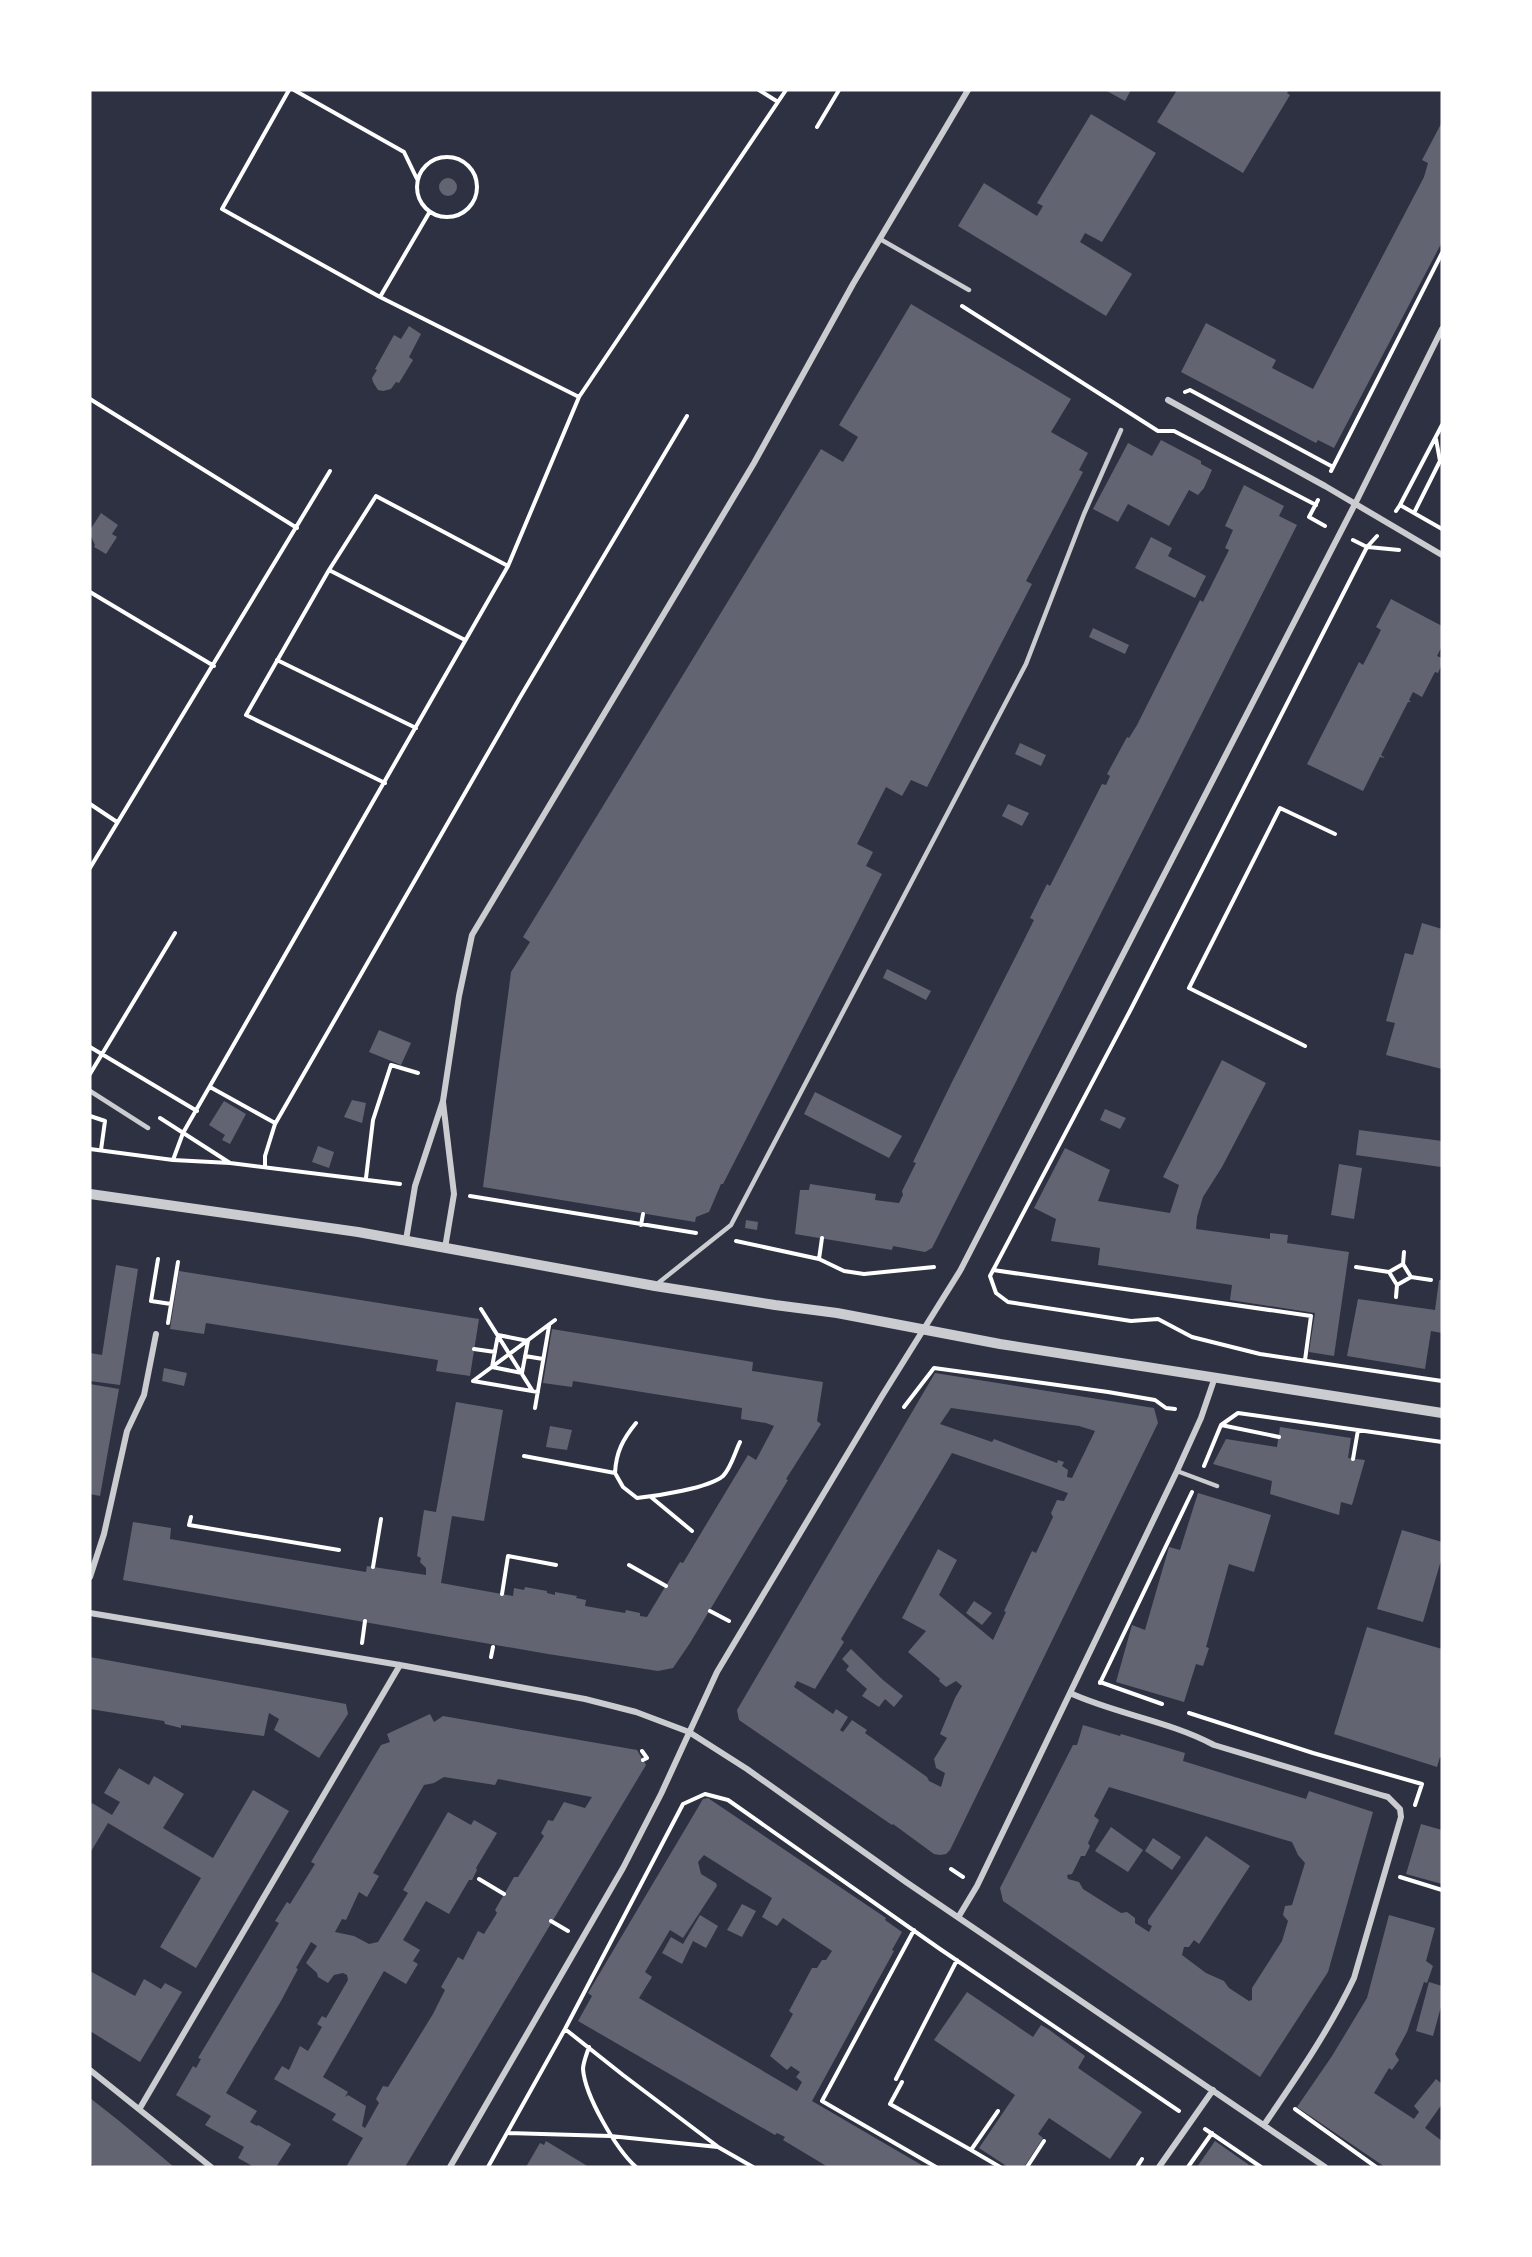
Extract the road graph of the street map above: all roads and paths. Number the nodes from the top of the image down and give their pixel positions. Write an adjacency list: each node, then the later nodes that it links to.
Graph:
1 (289, 90): 14 (path)
2 (294, 90): 9 (path)
3 (759, 90): 7 (path)
4 (786, 90): 7 (path)
5 (839, 90): 8 (path)
6 (968, 90): 11 (street)
7 (778, 102): 17 (path)
8 (817, 128)
9 (417, 179): 10 (path); 10 (path)
10 (429, 213): 14 (path)
11 (880, 239): 13 (lane); 54 (street)
12 (1442, 253): 26 (path)
13 (969, 290)
14 (380, 297): 17 (path)
15 (969, 310): 28 (path)
16 (1442, 329): 27 (street)
17 (579, 397): 34 (path)
18 (90, 399): 31 (path)
19 (1168, 400): 26 (street)
20 (687, 416): 57 (path)
21 (1442, 425): 23 (path)
22 (1121, 430): 69 (lane)
23 (1436, 438): 24 (path); 29 (path)
24 (1441, 462): 30 (path)
25 (330, 471): 31 (path)
26 (1325, 486): 27 (street); 28 (path)
27 (1355, 504): 32 (street); 33 (street)
28 (1316, 505): 32 (path)
29 (1400, 505)
30 (1414, 513)
31 (297, 528): 39 (path)
32 (1340, 533): 80 (path); 91 (street)
33 (1442, 555)
34 (508, 566): 35 (path); 37 (path)
35 (329, 570): 37 (path); 38 (path)
36 (90, 592): 39 (path)
37 (465, 640): 40 (path)
38 (277, 660): 40 (path); 41 (path)
39 (214, 666): 43 (path)
40 (416, 728): 41 (path)
41 (385, 783): 52 (path)
42 (90, 804): 43 (path)
43 (117, 822): 45 (path)
44 (1335, 834): 47 (path)
45 (90, 868)
46 (175, 933): 49 (path)
47 (1305, 1046)
48 (90, 1047): 49 (path)
49 (103, 1055): 51 (path); 55 (path)
50 (418, 1073): 63 (path)
51 (90, 1074)
52 (210, 1087): 55 (path); 57 (path)
53 (90, 1091): 58 (lane)
54 (443, 1101): 64 (street); 66 (street)
55 (197, 1111): 61 (path)
56 (90, 1116): 60 (path)
57 (275, 1124): 62 (path)
58 (148, 1128)
59 (90, 1149): 60 (path)
60 (100, 1150): 61 (path)
61 (173, 1160): 62 (path)
62 (265, 1167): 63 (path)
63 (366, 1178): 64 (path)
64 (414, 1186): 71 (street)
65 (90, 1194): 71 (street)
66 (454, 1194): 68 (path); 72 (street)
67 (643, 1214): 68 (path)
68 (641, 1225): 69 (path)
69 (718, 1237): 75 (path); 85 (lane)
70 (822, 1239): 75 (path)
71 (406, 1240): 72 (street)
72 (445, 1248): 85 (street)
73 (1404, 1252): 77 (path)
74 (158, 1259): 87 (path)
75 (819, 1259): 78 (path)
76 (178, 1262): 87 (path)
77 (1402, 1264): 81 (path); 82 (path)
78 (934, 1267)
79 (1356, 1267): 81 (path)
80 (993, 1270): 101 (path); 101 (path)
81 (1389, 1272): 84 (path)
82 (1411, 1276): 83 (path); 84 (path)
83 (1431, 1280)
84 (1397, 1285): 86 (path)
85 (655, 1286): 91 (street)
86 (1396, 1297)
87 (171, 1304): 92 (path)
88 (481, 1309): 94 (path)
89 (555, 1320): 90 (path)
90 (549, 1325): 95 (path); 100 (path)
91 (924, 1331): 104 (street); 143 (street)
92 (166, 1333)
93 (156, 1334): 131 (street)
94 (498, 1335): 95 (path); 97 (path); 98 (path)
95 (528, 1341): 98 (path); 99 (path)
96 (474, 1349): 97 (path)
97 (495, 1352): 102 (path)
98 (510, 1354): 102 (path); 103 (path)
99 (525, 1356): 100 (path); 103 (path)
100 (543, 1359): 106 (path)
101 (1305, 1360): 105 (path)
102 (492, 1367): 103 (path); 106 (path)
103 (522, 1373): 106 (path)
104 (1215, 1377): 110 (street); 119 (street)
105 (1442, 1381)
106 (535, 1391): 108 (path)
107 (904, 1407): 109 (path)
108 (535, 1408)
109 (1175, 1410)
110 (1442, 1413)
111 (636, 1423): 120 (path)
112 (1221, 1425): 113 (path); 114 (path); 121 (path)
113 (1358, 1430): 116 (path); 118 (path)
114 (1279, 1437)
115 (740, 1442): 123 (path)
116 (1442, 1442)
117 (524, 1456): 120 (path)
118 (1353, 1459)
119 (1177, 1471): 121 (lane); 139 (street)
120 (615, 1473): 123 (path)
121 (1198, 1479): 122 (lane); 138 (path)
122 (1217, 1486)
123 (650, 1497): 126 (path)
124 (191, 1517): 127 (path)
125 (381, 1519): 130 (path)
126 (692, 1531)
127 (339, 1550)
128 (556, 1565): 133 (path)
129 (629, 1565): 132 (path)
130 (374, 1567)
131 (90, 1577)
132 (666, 1586)
133 (502, 1594)
134 (90, 1613): 137 (street)
135 (493, 1647): 136 (path)
136 (491, 1657)
137 (400, 1665): 143 (street); 160 (street)
138 (1100, 1682): 140 (path); 141 (path)
139 (1070, 1693): 140 (street); 151 (street)
140 (1091, 1702): 163 (street)
141 (1165, 1705)
142 (1187, 1713): 146 (path)
143 (689, 1732): 151 (street); 172 (street)
144 (642, 1751): 145 (path)
145 (643, 1760)
146 (1414, 1808)
147 (1394, 1875): 149 (path)
148 (479, 1878): 150 (path)
149 (1442, 1890)
150 (504, 1893)
151 (959, 1916): 159 (street)
152 (915, 1930): 153 (path); 154 (path); 176 (path)
153 (957, 1960): 157 (path); 161 (path)
154 (566, 2029): 155 (path); 164 (path)
155 (589, 2047): 165 (path); 167 (path)
156 (90, 2070): 160 (street)
157 (896, 2079)
158 (902, 2082): 168 (path)
159 (1213, 2090): 163 (street); 179 (street)
160 (140, 2108): 171 (street)
161 (1176, 2109)
162 (998, 2111): 168 (path)
163 (1264, 2124): 182 (street)
164 (507, 2133): 165 (path); 173 (path)
165 (610, 2136): 167 (path); 174 (path)
166 (1044, 2141): 169 (path)
167 (718, 2147): 175 (path)
168 (971, 2150): 177 (path)
169 (1032, 2159): 170 (path); 178 (path)
170 (1037, 2162)
171 (212, 2167)
172 (450, 2167)
173 (488, 2167)
174 (636, 2167)
175 (753, 2167)
176 (936, 2167)
177 (1000, 2167)
178 (1027, 2167)
179 (1159, 2167)
180 (1188, 2167): 181 (path)
181 (1261, 2167)
182 (1325, 2167)

